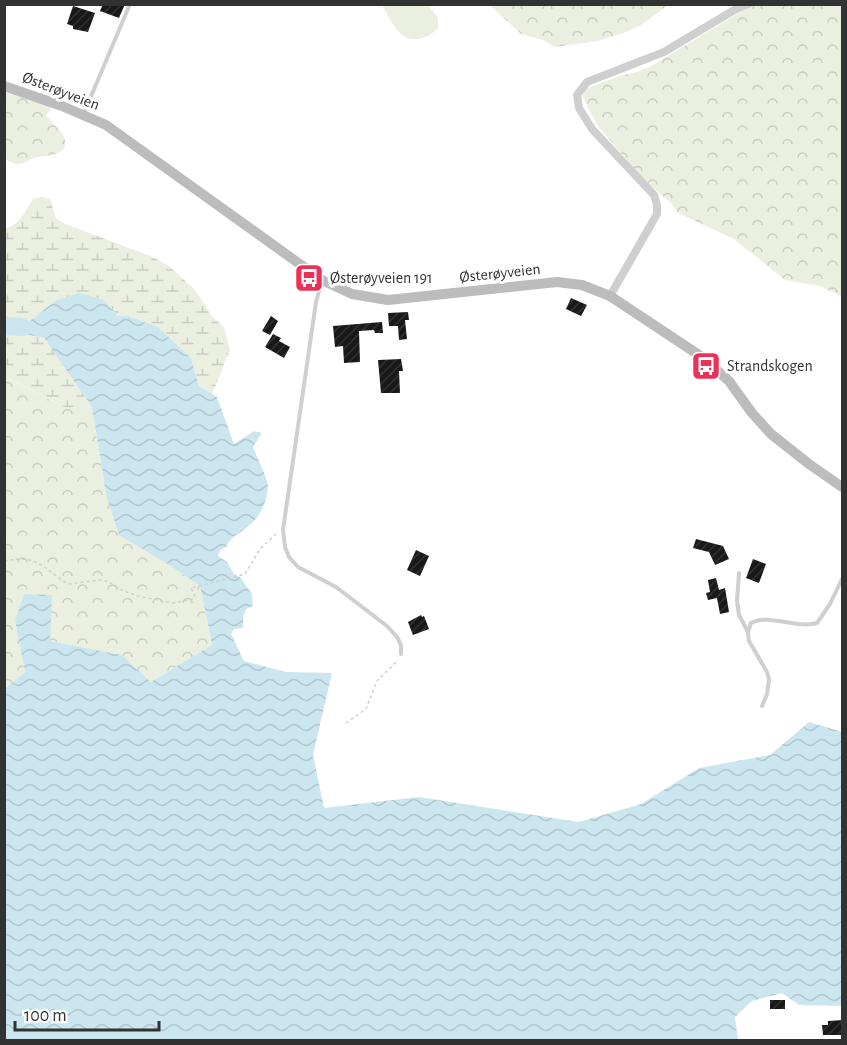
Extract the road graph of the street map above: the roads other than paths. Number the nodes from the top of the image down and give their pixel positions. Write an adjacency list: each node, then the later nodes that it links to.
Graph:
1 (130, 4): 4 (lane)
2 (748, 4): 6 (street)
3 (4, 86): 4 (main road, Østerøyveien)
4 (83, 114): 5 (main road, Østerøyveien)
5 (322, 280): 6 (main road, Østerøyveien); 11 (lane)
6 (610, 296): 7 (main road, Østerøyveien)
7 (843, 488)
8 (739, 573): 10 (lane)
9 (843, 579): 10 (lane)
10 (748, 632): 12 (lane)
11 (401, 654)
12 (762, 706)

